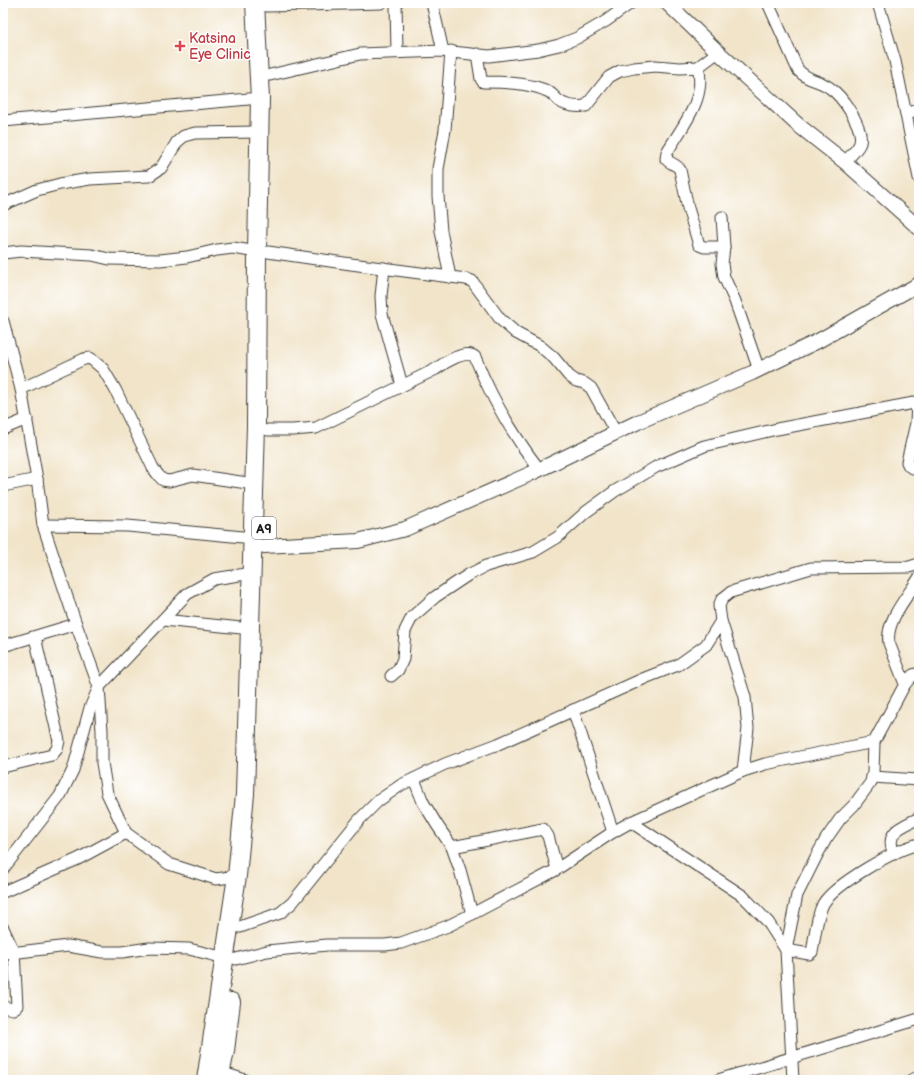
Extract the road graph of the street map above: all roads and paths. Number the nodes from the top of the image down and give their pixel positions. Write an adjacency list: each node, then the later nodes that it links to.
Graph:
1 (381, 3): 8 (street)
2 (396, 3): 10 (street)
3 (432, 3): 9 (street)
4 (631, 3): 12 (street)
5 (668, 3): 11 (street)
6 (768, 3): 20 (street)
7 (878, 3): 17 (street)
8 (263, 4): 14 (highway, A9); 15 (highway, A9)
9 (447, 51): 10 (street); 12 (street); 30 (street)
10 (397, 52): 14 (street)
11 (718, 52): 13 (street); 20 (street)
12 (477, 54): 13 (street)
13 (698, 67): 26 (street)
14 (270, 75): 24 (highway, A9)
15 (260, 98): 18 (street); 19 (highway, A9)
16 (919, 108): 17 (street)
17 (907, 114): 21 (street)
18 (3, 121)
19 (259, 132): 22 (street); 24 (highway, A9)
20 (845, 162): 25 (street)
21 (919, 178)
22 (3, 205)
23 (722, 216): 26 (street)
24 (263, 219): 27 (highway, A9)
25 (919, 228)
26 (724, 247): 33 (street)
27 (262, 252): 28 (street); 29 (street); 39 (highway, A9); 44 (highway, A9)
28 (3, 253)
29 (384, 268): 30 (street); 34 (street)
30 (450, 276): 40 (street)
31 (919, 284): 33 (street)
32 (4, 328): 35 (street)
33 (759, 370): 40 (street)
34 (402, 385): 39 (street); 41 (street)
35 (22, 389): 37 (street); 44 (street)
36 (918, 402): 42 (street); 58 (street)
37 (27, 419): 38 (street); 43 (street)
38 (3, 429)
39 (268, 430): 47 (highway, A9)
40 (616, 433): 41 (street)
41 (539, 470): 47 (street)
42 (919, 471)
43 (37, 480): 45 (street); 46 (street)
44 (254, 484): 47 (highway, A9)
45 (3, 486)
46 (43, 525): 47 (street); 53 (street)
47 (259, 542): 49 (highway, A9); 68 (highway, A9)
48 (919, 564): 52 (street)
49 (252, 573): 51 (street); 54 (highway, A9)
50 (919, 578): 59 (street)
51 (163, 620): 54 (street); 60 (street)
52 (721, 621): 61 (street); 64 (street)
53 (76, 624): 55 (street); 60 (street)
54 (251, 629): 68 (highway, A9)
55 (34, 637): 56 (street); 63 (street)
56 (3, 646)
57 (919, 672): 59 (street)
58 (391, 676)
59 (904, 684): 62 (street)
60 (99, 687): 72 (street); 76 (street)
61 (573, 710): 66 (street); 71 (street)
62 (874, 742): 64 (street); 65 (street)
63 (3, 767)
64 (743, 771): 70 (street)
65 (872, 777): 67 (street); 83 (street)
66 (414, 779): 74 (street); 81 (street)
67 (919, 780)
68 (250, 794): 78 (highway, A9); 81 (highway, A9)
69 (919, 818): 75 (street)
70 (631, 822): 71 (street); 83 (street)
71 (613, 832): 77 (street)
72 (126, 833): 78 (street); 79 (street)
73 (919, 844): 75 (street)
74 (452, 847): 77 (street); 80 (street)
75 (894, 854): 83 (street)
76 (3, 869)
77 (557, 869): 80 (street)
78 (237, 876): 85 (highway, A9)
79 (3, 892)
80 (472, 914): 85 (street)
81 (240, 927): 85 (highway, A9)
82 (3, 928): 84 (street)
83 (786, 950): 88 (street)
84 (8, 953): 85 (street); 86 (street)
85 (230, 958): 89 (highway, A9)
86 (3, 1007)
87 (919, 1020): 88 (street)
88 (792, 1058): 92 (street); 93 (street)
89 (215, 1077): 91 (street)
90 (919, 1077): 94 (street)
91 (245, 1080)
92 (718, 1080)
93 (793, 1080)
94 (911, 1080)

